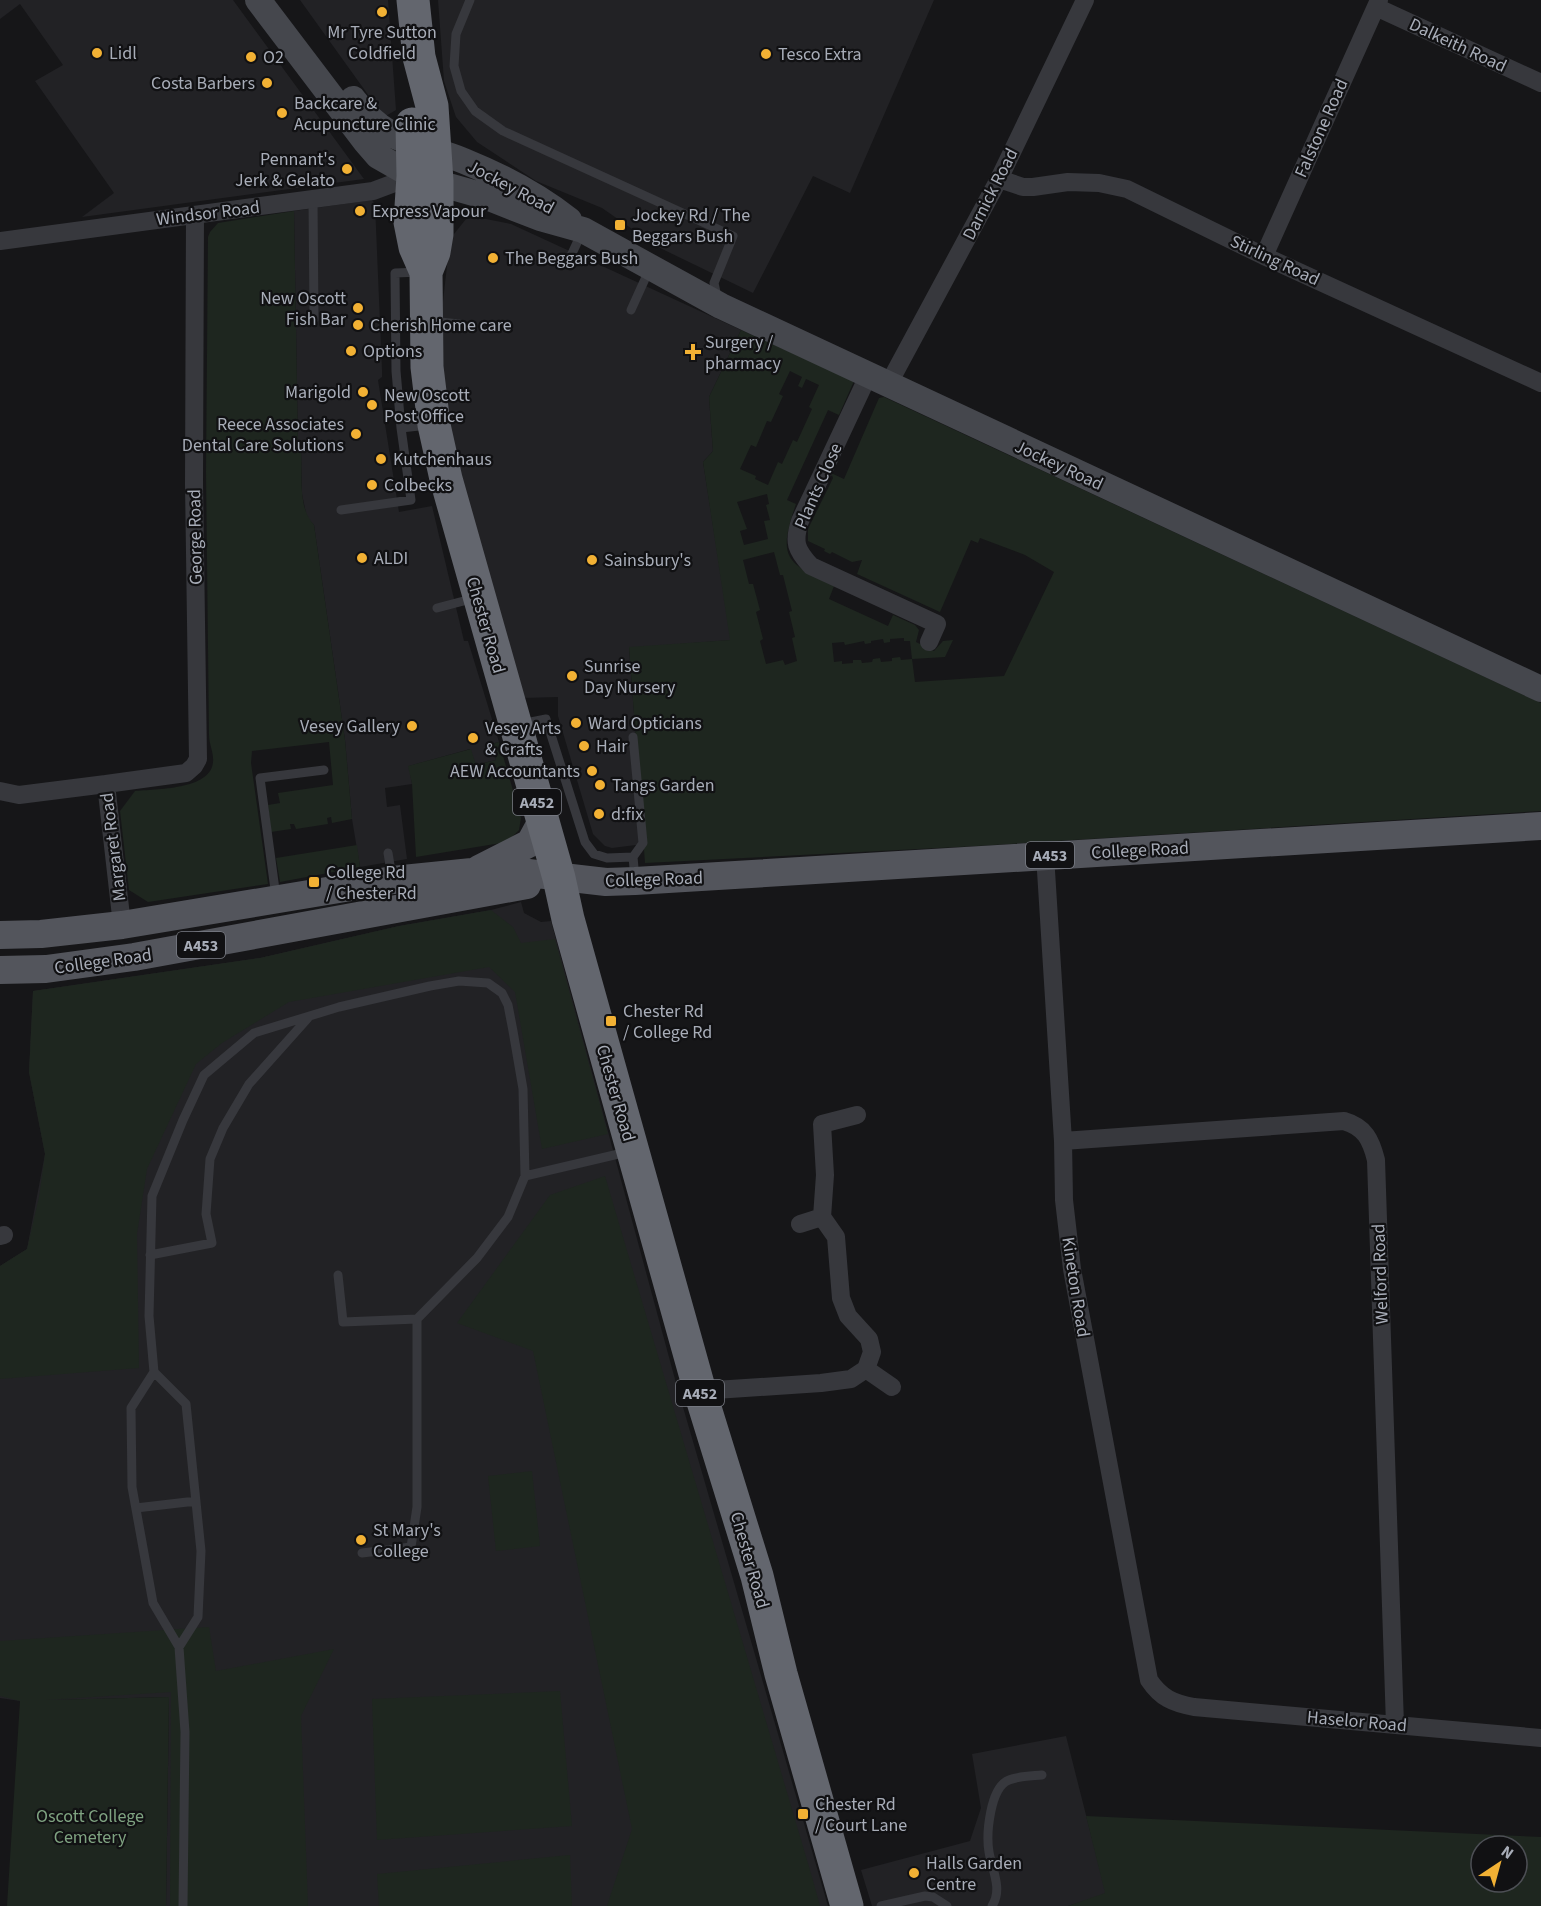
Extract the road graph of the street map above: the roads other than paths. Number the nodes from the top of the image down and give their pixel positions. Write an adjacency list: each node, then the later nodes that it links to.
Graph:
1 (413, 0): 7 (highway, A452)
2 (470, 0): 17 (lane)
3 (1085, 0): 8 (street, Darnick Road)
4 (264, 1): 7 (main road, Jockey Road)
5 (1377, 3): 6 (street, Dalkeith Road); 13 (street, Falstone Road)
6 (1541, 84)
7 (424, 163): 9 (street, Windsor Road); 11 (main road, Jockey Road); 16 (highway, Chester Road / A452)
8 (999, 179): 13 (street, Stirling Road); 23 (street, Darnick Road)
9 (313, 199): 10 (street, Windsor Road); 19 (lane)
10 (195, 215): 12 (street, Windsor Road); 35 (street, George Road)
11 (583, 230): 14 (lane); 15 (main road, Jockey Road)
12 (0, 241)
13 (1264, 256): 24 (street, Stirling Road)
14 (569, 260)
15 (651, 266): 17 (main road, Jockey Road); 18 (lane)
16 (426, 272): 20 (highway, Chester Road / A452); 22 (lane)
17 (722, 306): 23 (main road, Jockey Road)
18 (631, 310)
19 (314, 319)
20 (426, 321): 21 (lane); 22 (highway, Chester Road / A452)
21 (459, 324)
22 (411, 369): 25 (highway, Chester Road / A452); 26 (lane)
23 (878, 380): 30 (street, Plants Close); 31 (main road, Jockey Road)
24 (1541, 383)
25 (434, 425): 26 (lane); 28 (highway, Chester Road / A452)
26 (400, 428): 27 (lane)
27 (341, 510)
28 (478, 597): 29 (lane); 32 (highway, Chester Road / A452)
29 (437, 608)
30 (929, 642)
31 (1541, 689)
32 (516, 725): 37 (highway, Chester Road / A452); 41 (lane)
33 (633, 737): 41 (lane)
34 (324, 770): 45 (lane)
35 (106, 784): 36 (street, Margaret Road); 46 (street, Margaret Road)
36 (0, 791)
37 (542, 821): 42 (main road, College Road); 43 (highway, Chester Road / A452)
38 (1541, 826): 40 (main road, College Road / A453)
39 (388, 853): 44 (lane)
40 (1045, 855): 41 (main road, College Road / A453); 51 (street, Kineton Road)
41 (634, 869): 43 (main road, College Road / A453)
42 (472, 872): 43 (main road, College Road / A453); 44 (main road, College Road / A453)
43 (558, 878): 44 (main road, College Road / A453); 52 (highway, Chester Road / A452)
44 (397, 894): 45 (main road, College Road / A453); 48 (main road, College Road / A453)
45 (276, 900): 46 (main road, College Road / A453)
46 (122, 925): 47 (main road, College Road / A453)
47 (0, 935)
48 (0, 970)
49 (310, 1016): 53 (lane); 56 (lane); 56 (lane)
50 (857, 1115): 54 (street)
51 (1063, 1141): 67 (street, Kineton Road); 68 (street, Welford Road)
52 (633, 1151): 53 (lane); 62 (highway, Chester Road / A452)
53 (525, 1176): 58 (lane)
54 (822, 1217): 55 (street); 59 (street)
55 (800, 1224)
56 (150, 1255): 60 (lane)
57 (338, 1275): 58 (lane)
58 (417, 1319): 65 (lane)
59 (866, 1369): 61 (street); 62 (street)
60 (154, 1372): 63 (lane); 64 (lane)
61 (892, 1387)
62 (701, 1395): 72 (highway, Chester Road / A452)
63 (196, 1502): 64 (lane); 66 (lane)
64 (136, 1508): 66 (lane)
65 (362, 1553)
66 (180, 1647): 71 (lane)
67 (1173, 1703): 68 (street, Haselor Road)
68 (1395, 1725): 69 (street, Haselor Road)
69 (1541, 1738)
70 (1042, 1775): 75 (lane)
71 (183, 1906)
72 (847, 1906)
73 (881, 1906): 74 (lane)
74 (947, 1906)
75 (992, 1906)

